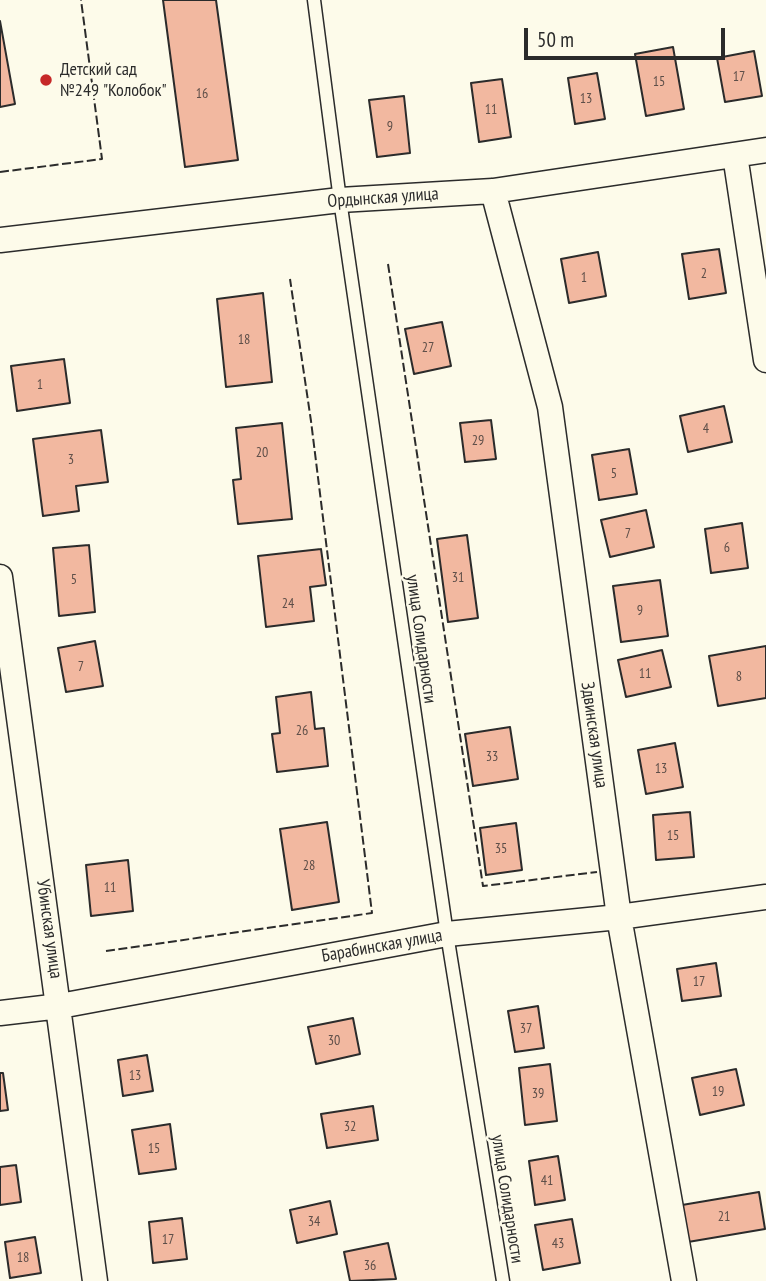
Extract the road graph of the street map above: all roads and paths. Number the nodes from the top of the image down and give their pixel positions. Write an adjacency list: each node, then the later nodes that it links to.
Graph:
1 (314, 0): 5 (lane, улица Солидарности)
2 (766, 150): 3 (street, Ордынская улица)
3 (735, 155): 4 (street, Ордынская улица); 7 (street)
4 (493, 191): 5 (street, Ордынская улица); 10 (street, Здвинская улица)
5 (340, 200): 6 (street, Ордынская улица); 11 (lane, улица Солидарности)
6 (0, 240)
7 (766, 360)
8 (0, 578): 12 (street, Убинская улица)
9 (766, 897): 10 (street, Барабинская улица)
10 (619, 917): 11 (street, Барабинская улица); 16 (street, Здвинская улица)
11 (447, 934): 12 (street, Барабинская улица); 15 (lane, улица Солидарности)
12 (60, 1006): 13 (street, Барабинская улица); 14 (street, Убинская улица)
13 (0, 1013)
14 (94, 1281)
15 (503, 1281)
16 (684, 1281)

